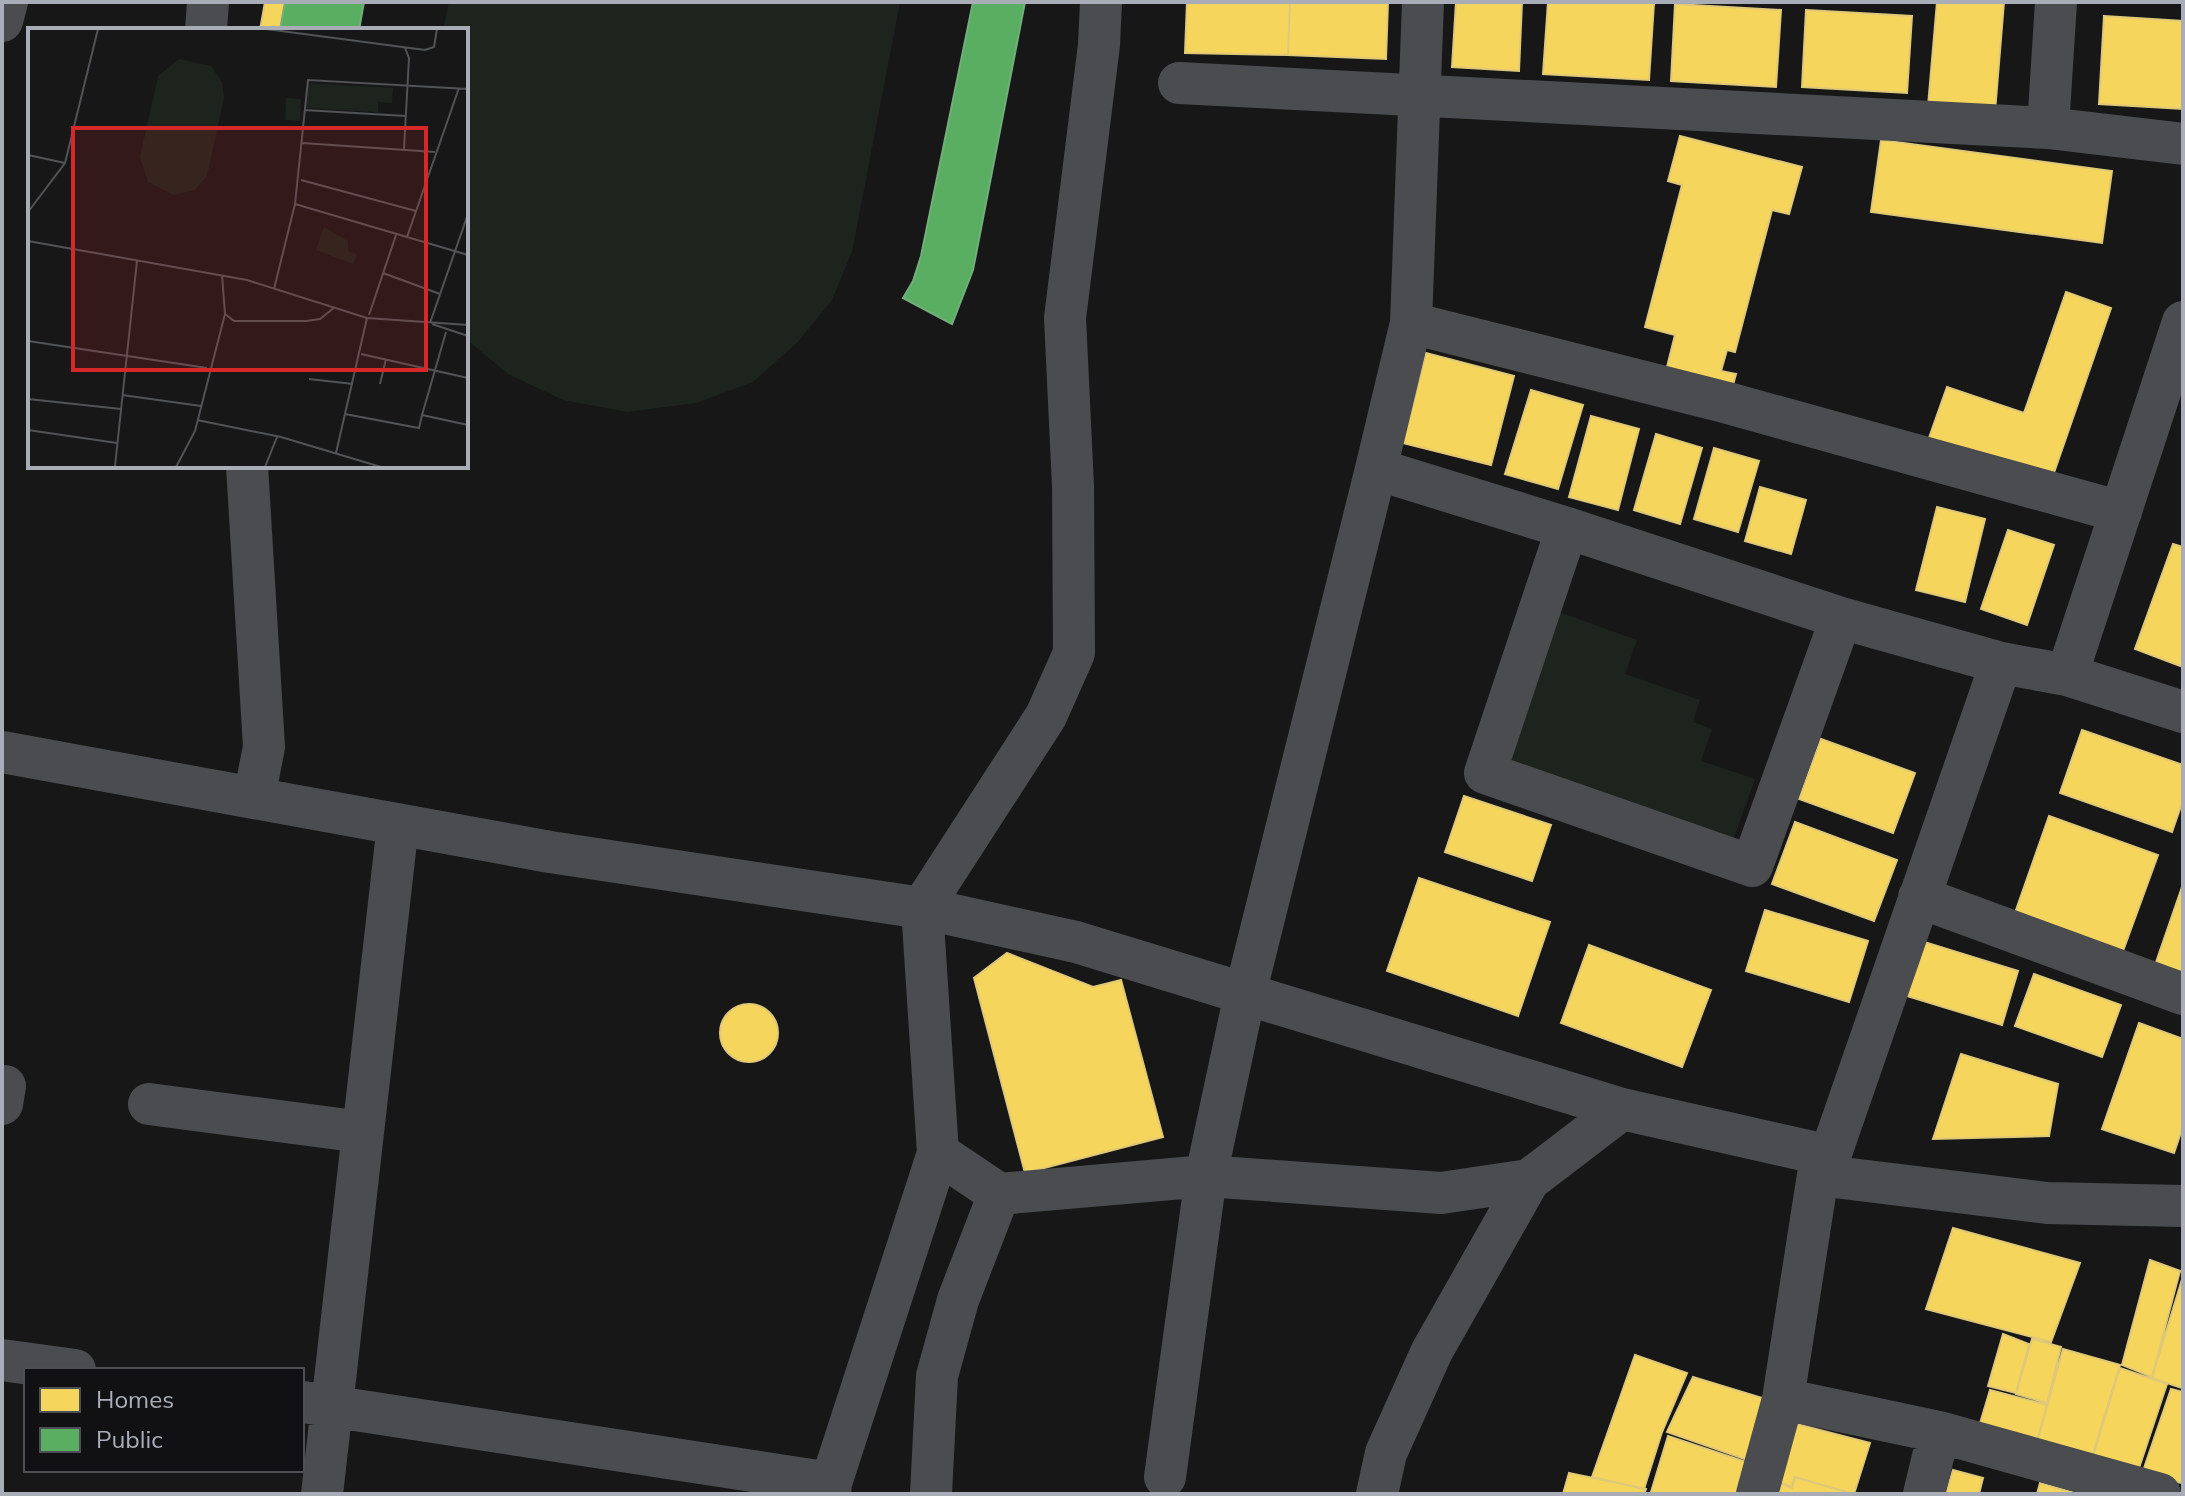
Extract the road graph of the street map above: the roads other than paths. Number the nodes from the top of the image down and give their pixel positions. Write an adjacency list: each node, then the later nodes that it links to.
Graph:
1 (7, 2): 6 (street)
2 (208, 2): 7 (street)
3 (1101, 2): 26 (street)
4 (1423, 2): 9 (street)
5 (2056, 2): 10 (street)
6 (2, 21)
7 (206, 28)
8 (1179, 83): 9 (street)
9 (1418, 96): 10 (street); 13 (street)
10 (2048, 128): 11 (street)
11 (2183, 144)
12 (2183, 322): 16 (street)
13 (1411, 323): 15 (street); 16 (street)
14 (247, 468): 23 (street)
15 (1376, 469): 17 (street); 27 (street)
16 (2121, 512): 20 (street)
17 (1567, 528): 18 (street); 18 (street)
18 (1841, 618): 19 (street)
19 (2001, 663): 20 (street); 25 (street)
20 (2067, 675): 21 (street)
21 (2183, 712)
22 (2, 752): 23 (street)
23 (254, 798): 24 (street)
24 (398, 824): 26 (street); 33 (street)
25 (1919, 897): 28 (street); 35 (street)
26 (922, 908): 27 (street); 34 (street)
27 (1245, 994): 32 (street); 36 (street)
28 (2183, 994)
29 (2, 1086): 30 (street)
30 (2, 1104)
31 (149, 1104): 33 (street)
32 (1622, 1109): 35 (street); 37 (street)
33 (362, 1132): 43 (street)
34 (938, 1153): 38 (street); 46 (street)
35 (1824, 1166): 39 (street); 42 (street)
36 (1206, 1176): 37 (street); 38 (street); 45 (street)
37 (1529, 1180): 49 (street)
38 (999, 1194): 48 (street)
39 (2183, 1206)
40 (2, 1360): 41 (street)
41 (60, 1368)
42 (1783, 1399): 44 (street); 50 (street)
43 (316, 1404): 46 (street); 47 (street)
44 (1939, 1432): 51 (street); 52 (street)
45 (1165, 1477)
46 (831, 1489)
47 (322, 1494)
48 (931, 1494)
49 (1377, 1494)
50 (1757, 1494)
51 (1924, 1494)
52 (2160, 1494)

